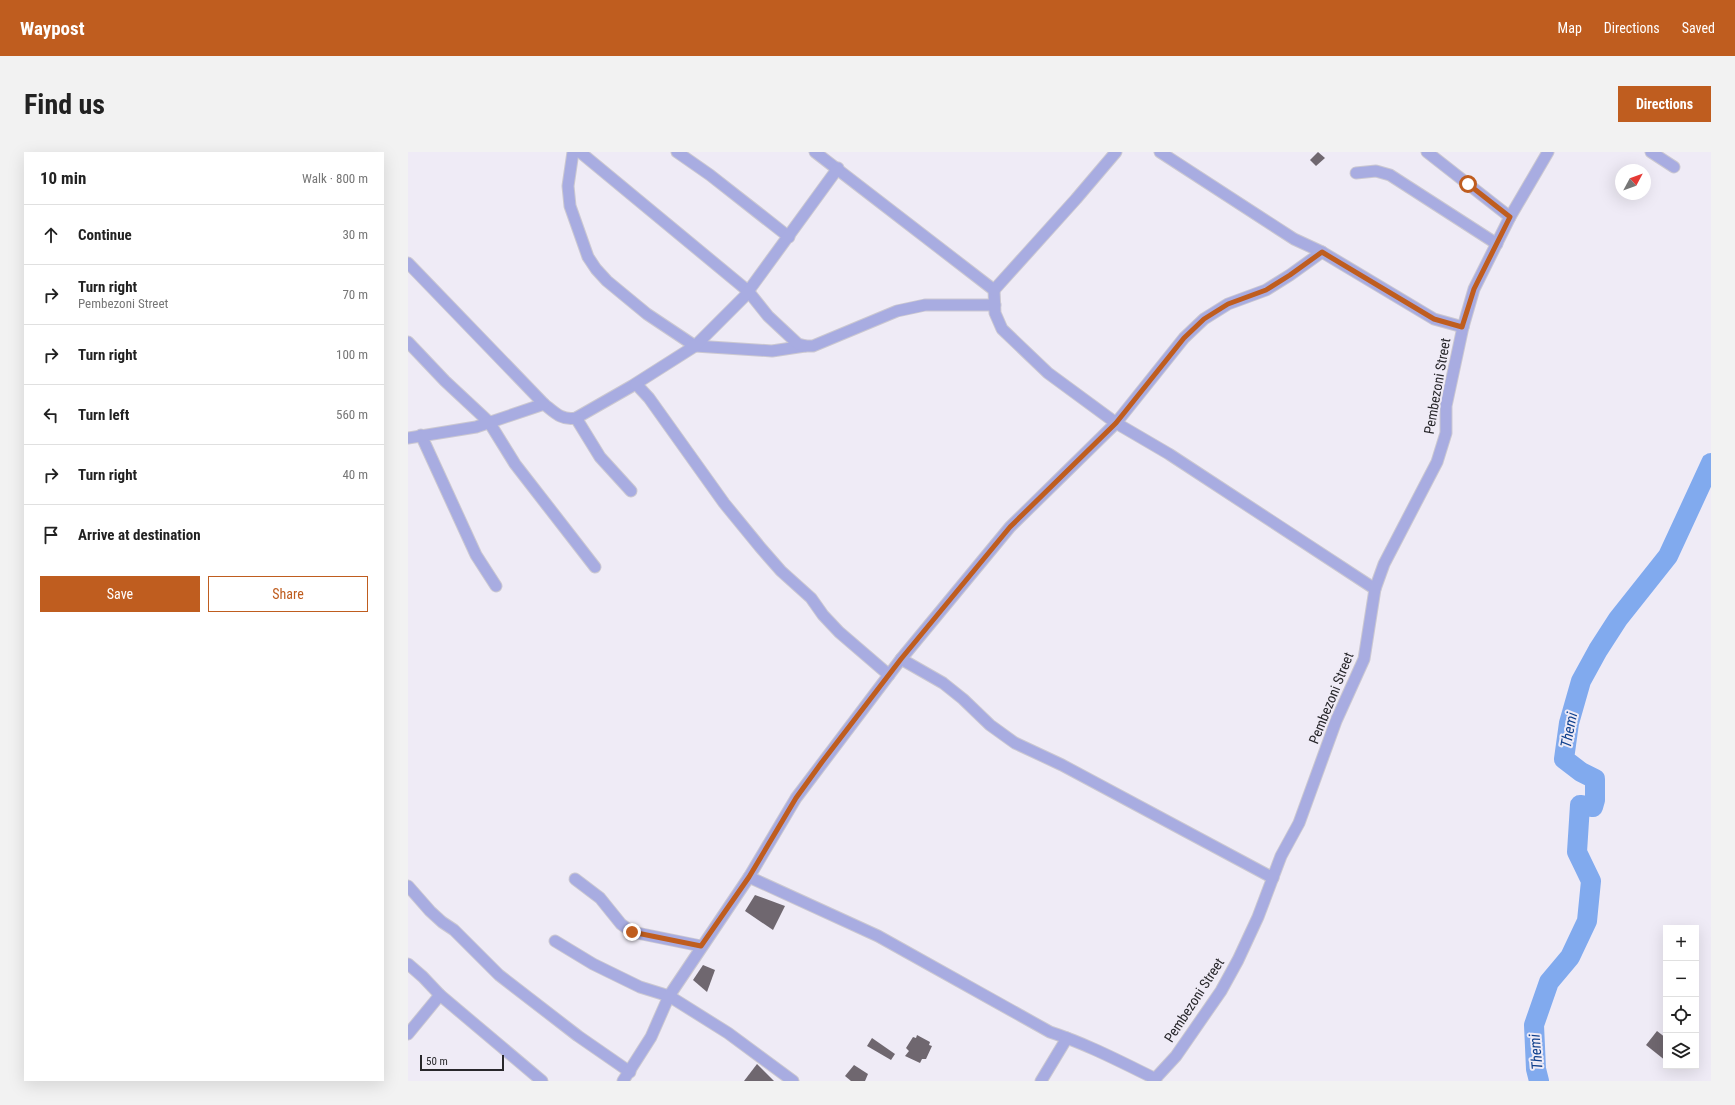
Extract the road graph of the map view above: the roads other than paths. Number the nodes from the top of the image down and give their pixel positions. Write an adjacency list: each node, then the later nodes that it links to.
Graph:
1 (573, 152): 23 (street)
2 (580, 152): 19 (street)
3 (677, 152): 14 (street)
4 (815, 152): 11 (street)
5 (1116, 152): 18 (street)
6 (1160, 152): 16 (street)
7 (1427, 152): 13 (street)
8 (1548, 152): 13 (street, Pembezoni Street)
9 (1651, 152): 10 (street)
10 (1674, 166)
11 (838, 168): 14 (street); 18 (street)
12 (1356, 173): 15 (street)
13 (1510, 217): 15 (street, Pembezoni Street)
14 (788, 237): 19 (street)
15 (1497, 244): 21 (street, Pembezoni Street)
16 (1322, 252): 21 (street); 29 (street)
17 (408, 263): 26 (street)
18 (994, 290): 20 (street)
19 (748, 291): 23 (street); 24 (street)
20 (995, 304): 24 (street); 29 (street)
21 (1462, 327): 34 (street, Pembezoni Street)
22 (408, 342): 28 (street)
23 (695, 346): 24 (street); 25 (street)
24 (806, 346)
25 (636, 384): 27 (street); 36 (street)
26 (544, 404): 27 (street); 28 (street)
27 (576, 418): 31 (street)
28 (489, 422): 30 (street); 32 (street)
29 (1116, 423): 34 (street); 35 (street)
30 (412, 436): 33 (street)
31 (631, 491)
32 (595, 567)
33 (496, 586)
34 (1375, 589): 38 (street, Pembezoni Street)
35 (901, 659): 36 (street); 38 (street)
36 (890, 675): 37 (street)
37 (749, 877): 42 (street); 47 (street)
38 (1273, 878): 49 (street, Pembezoni Street)
39 (575, 879): 42 (street)
40 (408, 886): 48 (street)
41 (555, 941): 45 (street)
42 (701, 946): 45 (street)
43 (408, 964): 44 (street)
44 (440, 995): 46 (street); 50 (street)
45 (669, 996): 48 (street); 51 (street)
46 (408, 1034)
47 (1067, 1038): 49 (street); 52 (street)
48 (627, 1077)
49 (1154, 1080)
50 (542, 1081)
51 (793, 1081)
52 (1041, 1081)

